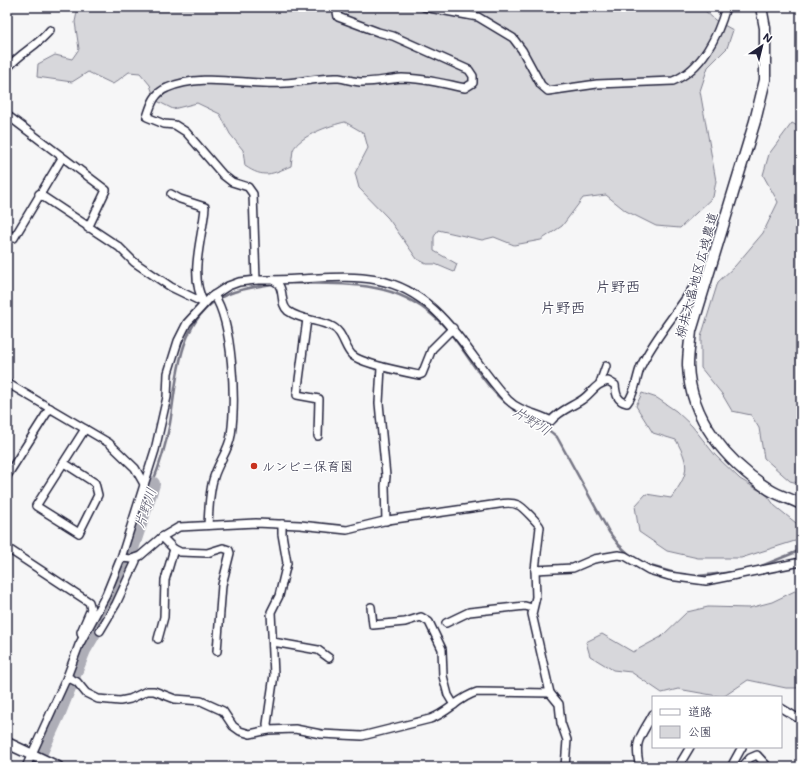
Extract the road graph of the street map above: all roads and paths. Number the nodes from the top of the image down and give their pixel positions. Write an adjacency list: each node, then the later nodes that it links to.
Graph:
1 (336, 7): 13 (street)
2 (424, 7): 3 (street)
3 (726, 7)
4 (761, 7): 15 (street, 柳井大畠地区広域農道)
5 (50, 30): 6 (street)
6 (7, 69)
7 (7, 115): 8 (street)
8 (62, 158): 9 (street); 11 (street)
9 (40, 194): 11 (street); 12 (street)
10 (171, 194): 17 (street)
11 (88, 228): 17 (street)
12 (7, 233)
13 (256, 280): 14 (street); 16 (street)
14 (273, 280): 18 (street); 19 (street)
15 (705, 285): 23 (street); 30 (street, 柳井大畠地区広域農道)
16 (216, 298): 17 (street); 33 (street)
17 (204, 303): 29 (street)
18 (307, 319): 21 (street); 26 (street)
19 (450, 330): 21 (street); 23 (street)
20 (606, 366): 23 (street)
21 (381, 367): 31 (street)
22 (7, 383): 24 (street)
23 (600, 383)
24 (50, 408): 25 (street); 28 (street)
25 (85, 429): 27 (street); 29 (street)
26 (318, 436)
27 (64, 463): 27 (street)
28 (7, 476)
29 (144, 484): 38 (street)
30 (801, 504)
31 (386, 521): 32 (street); 40 (street)
32 (282, 524): 33 (street); 47 (street)
33 (208, 525): 34 (street)
34 (162, 536): 36 (street); 37 (street)
35 (7, 548): 45 (street)
36 (174, 549): 46 (street); 48 (street)
37 (134, 558): 38 (street); 44 (street)
38 (123, 559): 45 (street)
39 (801, 562): 40 (street)
40 (535, 570): 42 (street)
41 (370, 607): 52 (street)
42 (532, 608): 43 (street); 51 (street)
43 (446, 623)
44 (100, 631)
45 (83, 638): 50 (street)
46 (158, 639)
47 (273, 642): 49 (street); 56 (street)
48 (217, 651)
49 (329, 658)
50 (71, 679): 56 (street); 60 (street)
51 (550, 693): 52 (street); 63 (street)
52 (454, 705): 56 (street)
53 (782, 709): 55 (street)
54 (652, 716): 64 (street)
55 (801, 720)
56 (268, 730)
57 (7, 743): 60 (street)
58 (689, 748): 65 (street)
59 (741, 748): 66 (street)
60 (32, 755): 61 (street); 62 (street)
61 (26, 767)
62 (58, 767)
63 (565, 767)
64 (640, 767)
65 (678, 767)
66 (731, 767)
67 (742, 767): 68 (street)
68 (768, 767)

